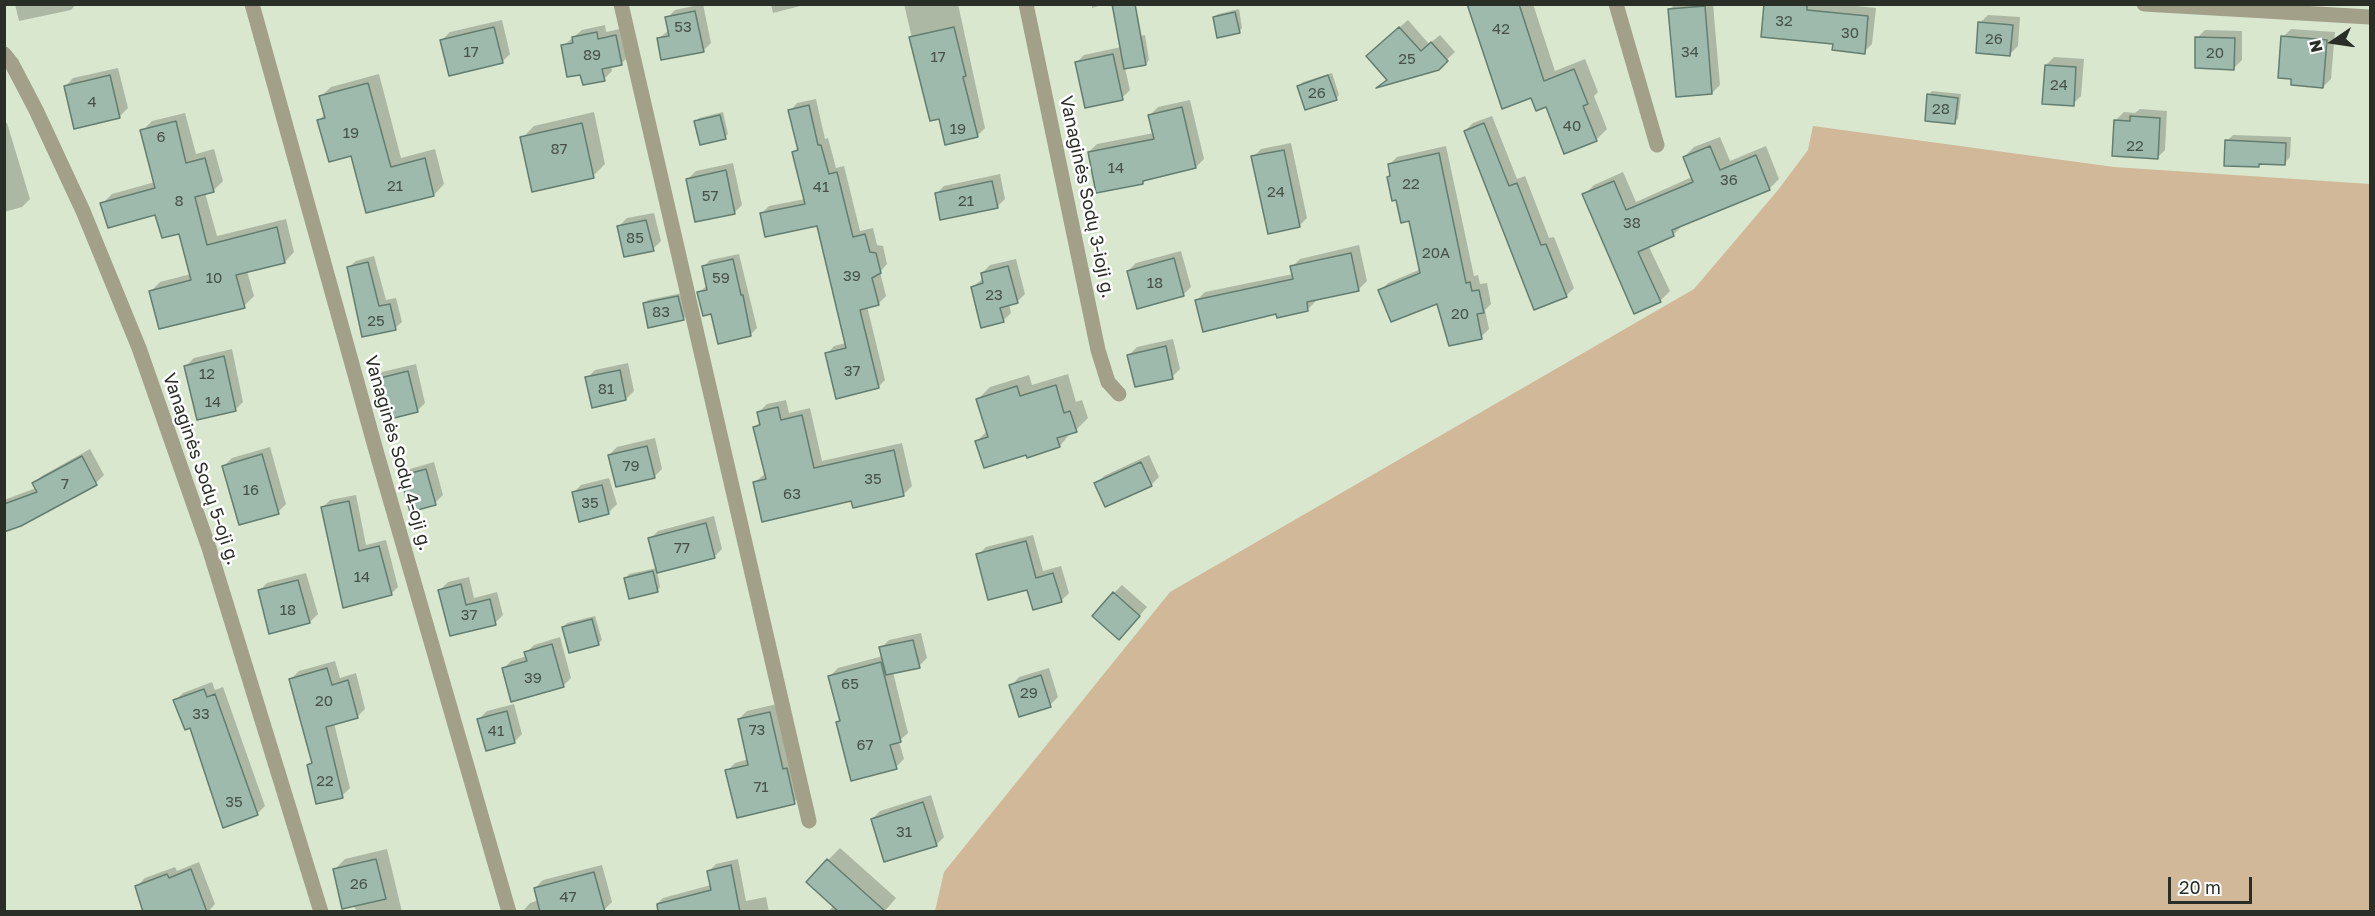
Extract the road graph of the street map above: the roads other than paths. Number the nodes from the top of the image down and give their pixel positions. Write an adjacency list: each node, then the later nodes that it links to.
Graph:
1 (252, 4): 12 (street, Vanaginės Sodų 4-oji g.)
2 (621, 4): 10 (street)
3 (1026, 4): 9 (street, Vanaginės Sodų 3-ioji g.)
4 (1616, 4): 8 (street)
5 (2144, 4): 6 (street)
6 (2370, 16)
7 (4, 54): 11 (street, Vanaginės Sodų 5-oji g.)
8 (1657, 145)
9 (1119, 394)
10 (809, 821)
11 (321, 912)
12 (509, 912)

